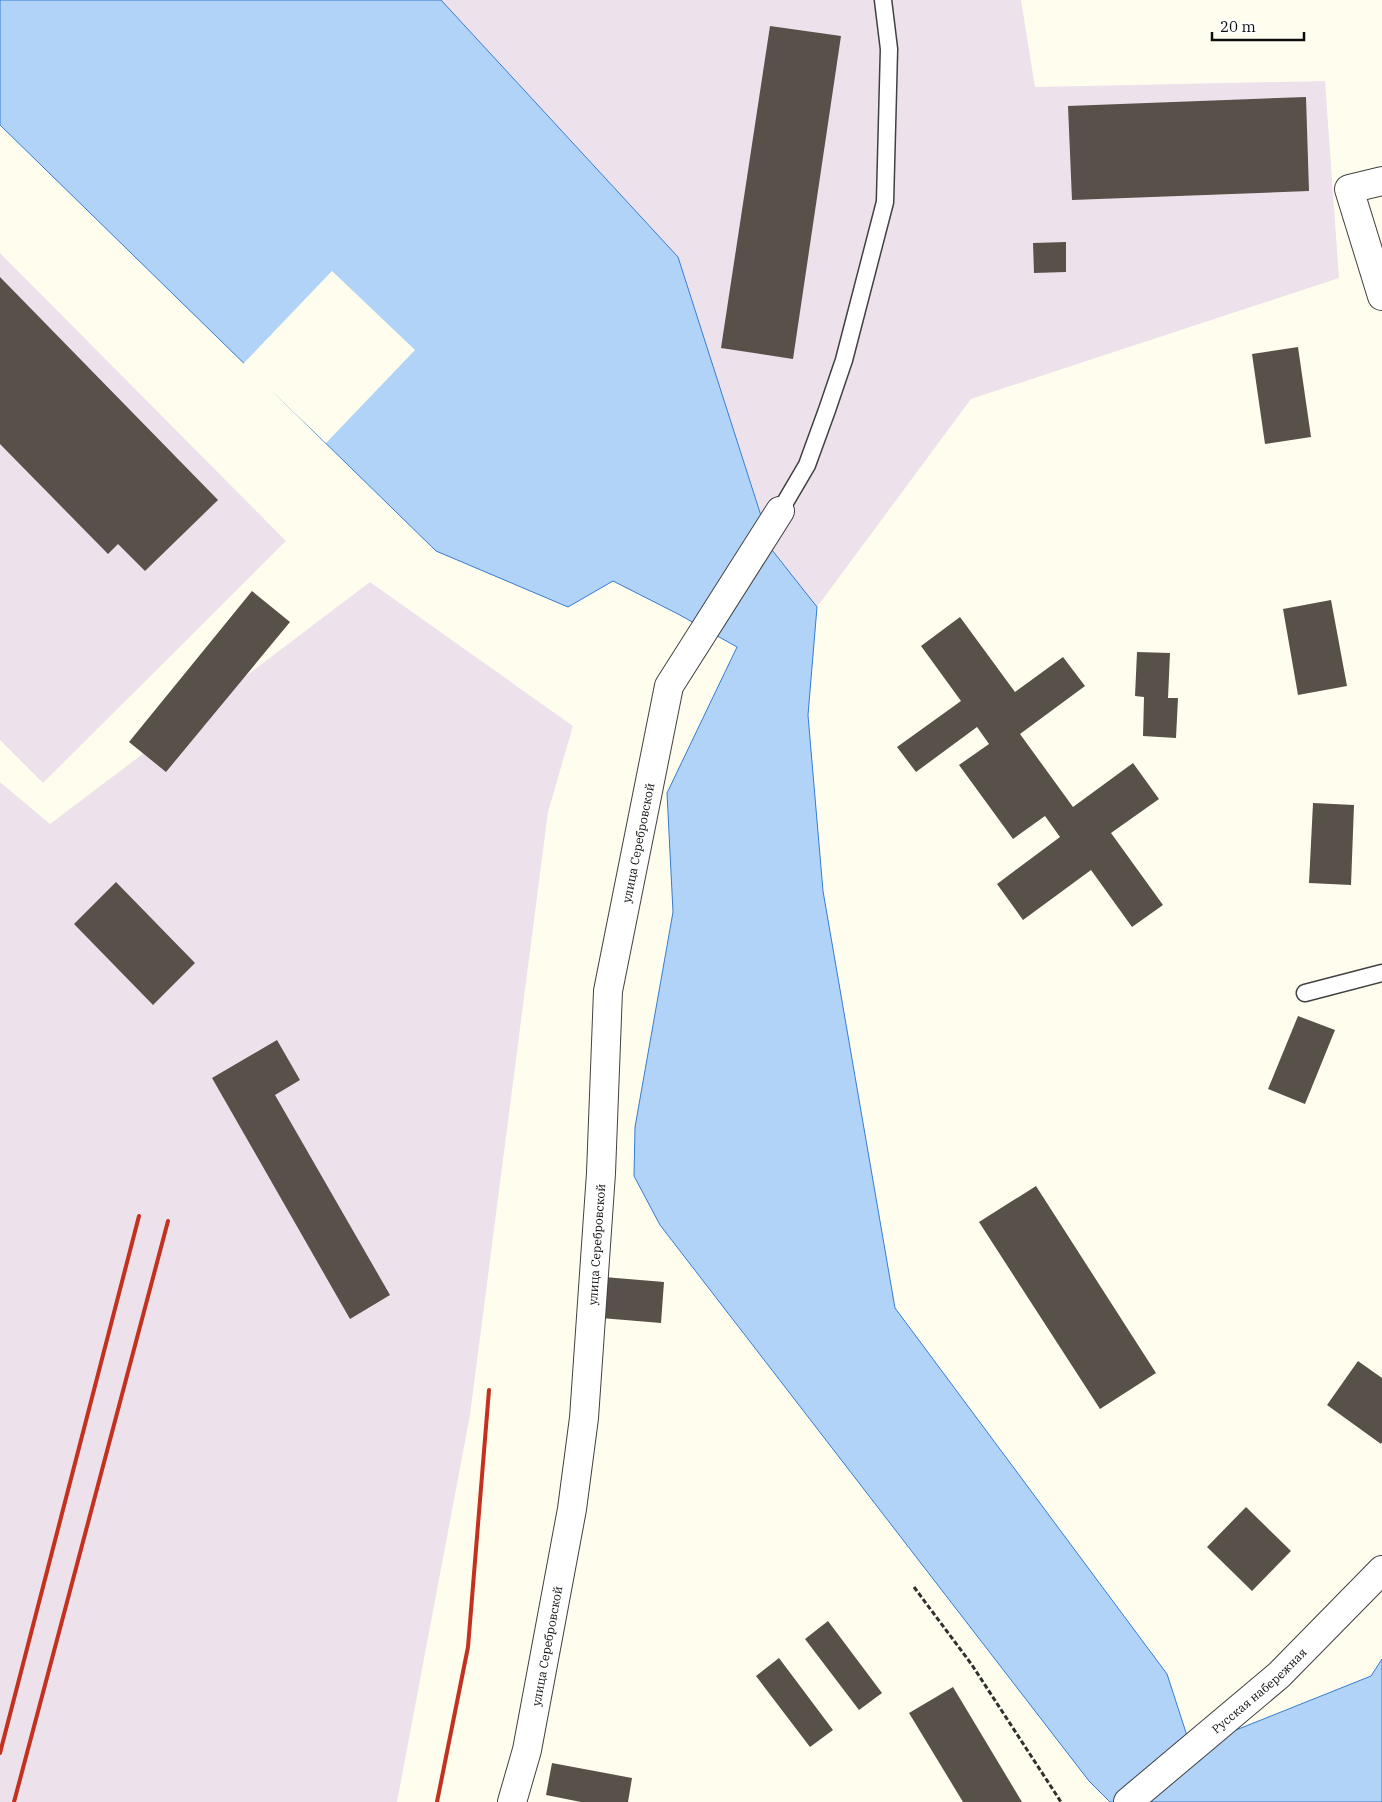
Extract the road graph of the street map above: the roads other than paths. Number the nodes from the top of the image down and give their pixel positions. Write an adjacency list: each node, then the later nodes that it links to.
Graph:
1 (883, 0): 4 (lane)
2 (1382, 181): 3 (street)
3 (1382, 296)
4 (780, 511): 8 (street, улица Серебровской)
5 (1382, 973): 6 (lane)
6 (1305, 993)
7 (1382, 1570): 9 (street, Русская набережная)
8 (512, 1802)
9 (1128, 1802)

